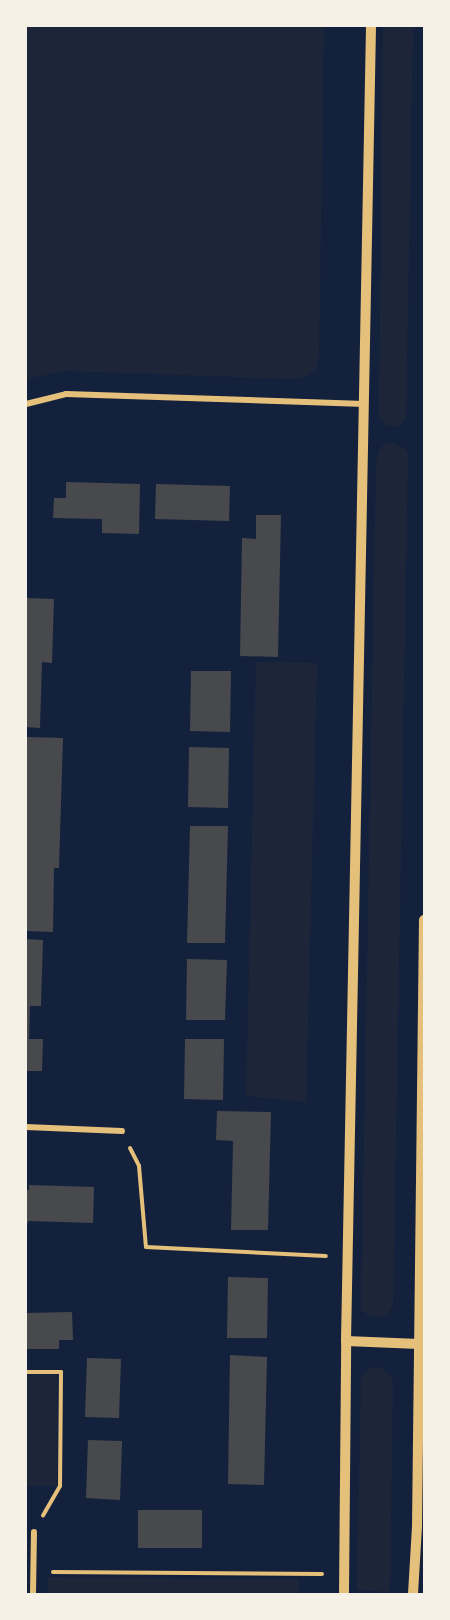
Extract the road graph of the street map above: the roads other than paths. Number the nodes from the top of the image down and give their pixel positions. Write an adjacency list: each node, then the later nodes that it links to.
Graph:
1 (371, 26): 3 (street)
2 (26, 404): 3 (street)
3 (365, 404): 7 (street)
4 (424, 920): 8 (street)
5 (26, 1127): 6 (street)
6 (122, 1131)
7 (346, 1341): 8 (street); 12 (street)
8 (418, 1344): 9 (street)
9 (421, 1527): 13 (street)
10 (34, 1532): 11 (street)
11 (33, 1594)
12 (344, 1594)
13 (412, 1594)

